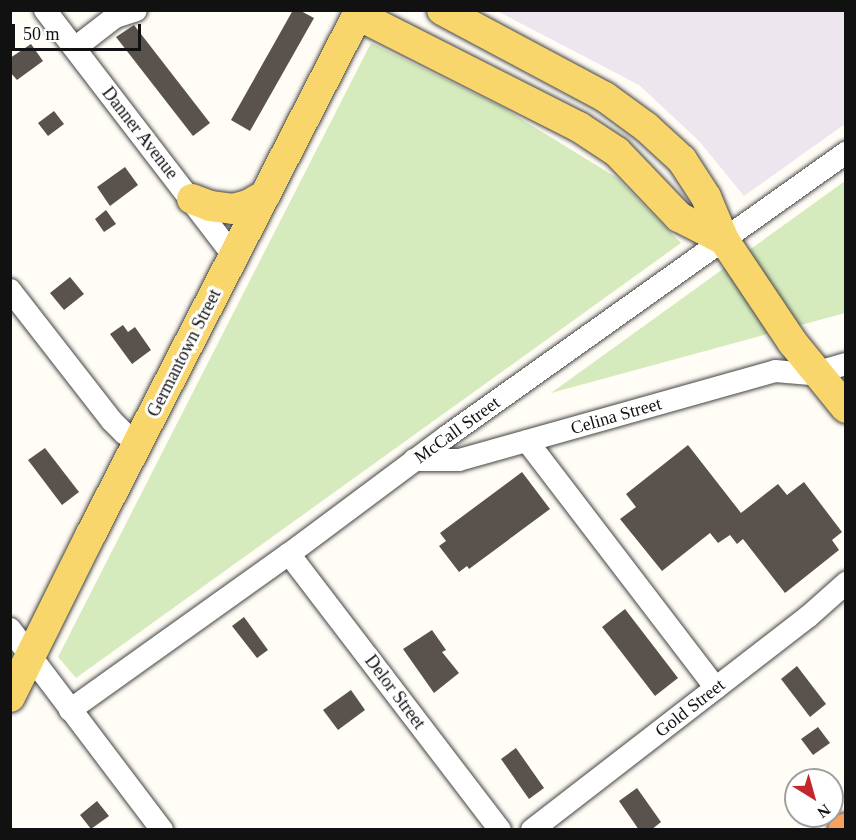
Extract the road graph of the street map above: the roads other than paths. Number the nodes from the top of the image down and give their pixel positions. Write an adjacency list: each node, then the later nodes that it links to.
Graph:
1 (45, 10): 5 (street, Danner Avenue)
2 (136, 10): 5 (street)
3 (442, 10): 9 (main road)
4 (359, 13): 7 (main road, Germantown Street); 9 (main road)
5 (75, 48): 8 (street, Danner Avenue)
6 (846, 153): 9 (street, McCall Street)
7 (265, 195): 8 (main road); 10 (main road, Germantown Street)
8 (192, 199): 10 (street, Danner Avenue)
9 (724, 240): 12 (main road); 16 (street, McCall Street)
10 (234, 256): 14 (main road, Germantown Street)
11 (10, 290): 14 (street)
12 (832, 368): 13 (main road); 15 (street, Celina Street)
13 (846, 408)
14 (139, 441): 20 (main road, Germantown Street)
15 (527, 441): 16 (street, Celina Street); 21 (street)
16 (414, 460): 17 (street, McCall Street)
17 (290, 554): 23 (street, McCall Street); 25 (street, Delor Street)
18 (846, 584): 21 (street, Gold Street)
19 (10, 629): 20 (street)
20 (32, 657): 22 (main road, Germantown Street); 23 (street)
21 (716, 688): 26 (street, Gold Street)
22 (10, 697)
23 (70, 710): 24 (street)
24 (162, 830)
25 (500, 830)
26 (532, 830)

